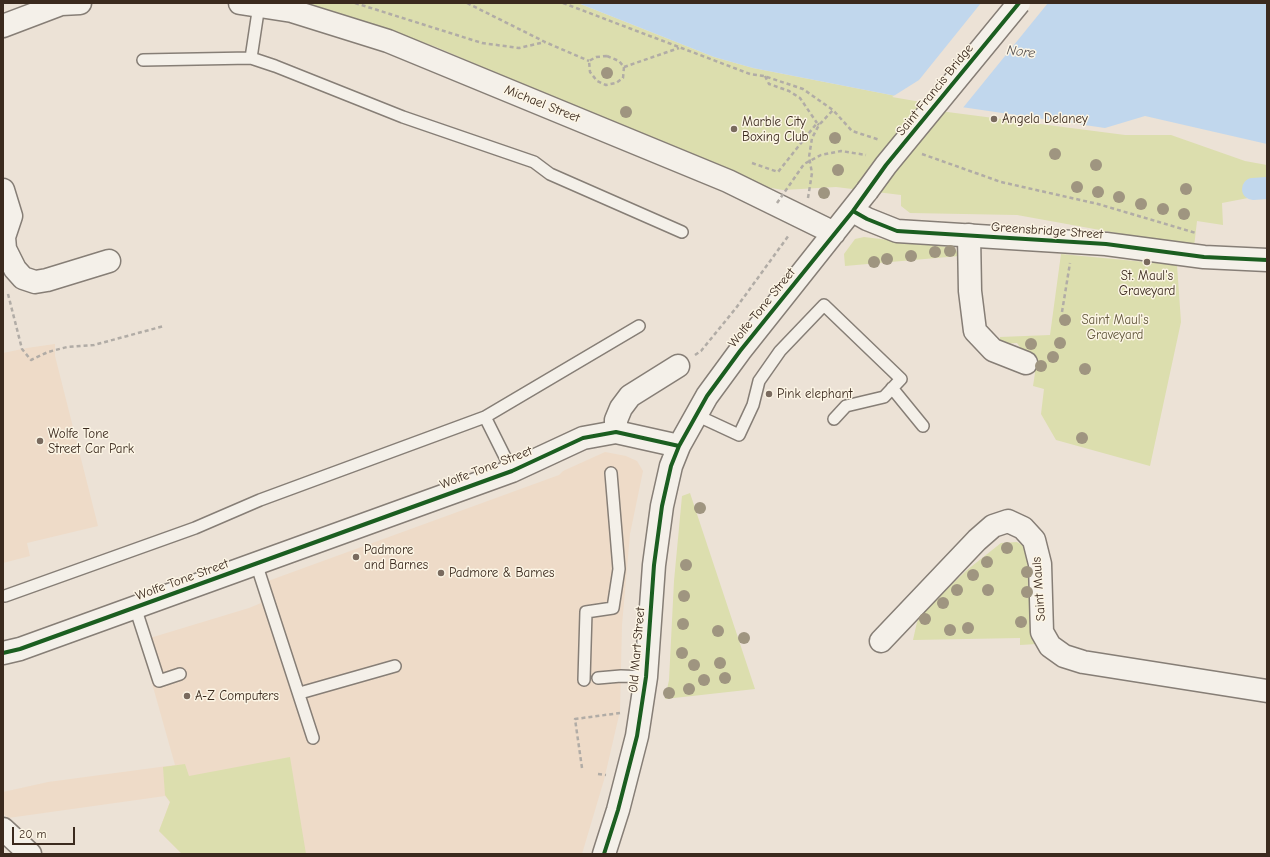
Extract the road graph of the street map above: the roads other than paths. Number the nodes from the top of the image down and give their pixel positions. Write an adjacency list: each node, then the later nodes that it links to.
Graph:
1 (80, 3): 4 (main road)
2 (1019, 3): 8 (main road, Saint Francis Bridge, bridge)
3 (250, 4): 5 (lane); 11 (main road, Michael Street)
4 (3, 26)
5 (251, 58): 6 (lane); 10 (lane)
6 (143, 60)
7 (3, 190): 14 (main road)
8 (868, 191): 9 (main road, Wolfe Tone Street)
9 (853, 211): 11 (main road, Wolfe Tone Street); 12 (main road, Greensbridge Street)
10 (682, 232)
11 (834, 233): 19 (main road, Wolfe Tone Street)
12 (969, 235): 13 (main road, Greensbridge Street); 16 (main road)
13 (1267, 260)
14 (109, 262)
15 (639, 326): 20 (lane)
16 (1026, 363)
17 (678, 366): 23 (main road)
18 (892, 388): 19 (lane); 21 (lane); 22 (lane)
19 (696, 415): 24 (main road, Wolfe Tone Street)
20 (485, 418): 25 (lane); 28 (lane)
21 (834, 419)
22 (923, 426)
23 (616, 432): 24 (main road, Wolfe Tone Street); 25 (main road, Wolfe Tone Street)
24 (679, 446): 34 (main road, Old Mart Street)
25 (512, 471): 27 (main road, Wolfe Tone Street)
26 (611, 473): 36 (lane)
27 (256, 563): 29 (main road, Wolfe Tone Street); 38 (lane)
28 (5, 596)
29 (135, 607): 31 (main road, Wolfe Tone Street); 33 (lane)
30 (881, 641): 37 (main road, Saint Mauls)
31 (3, 653)
32 (395, 666): 38 (lane)
33 (180, 674)
34 (646, 677): 35 (lane); 42 (main road, Old Mart Street)
35 (598, 678)
36 (584, 680)
37 (1267, 691)
38 (300, 693): 39 (lane)
39 (313, 738)
40 (3, 829): 41 (main road)
41 (30, 854)
42 (604, 854)

